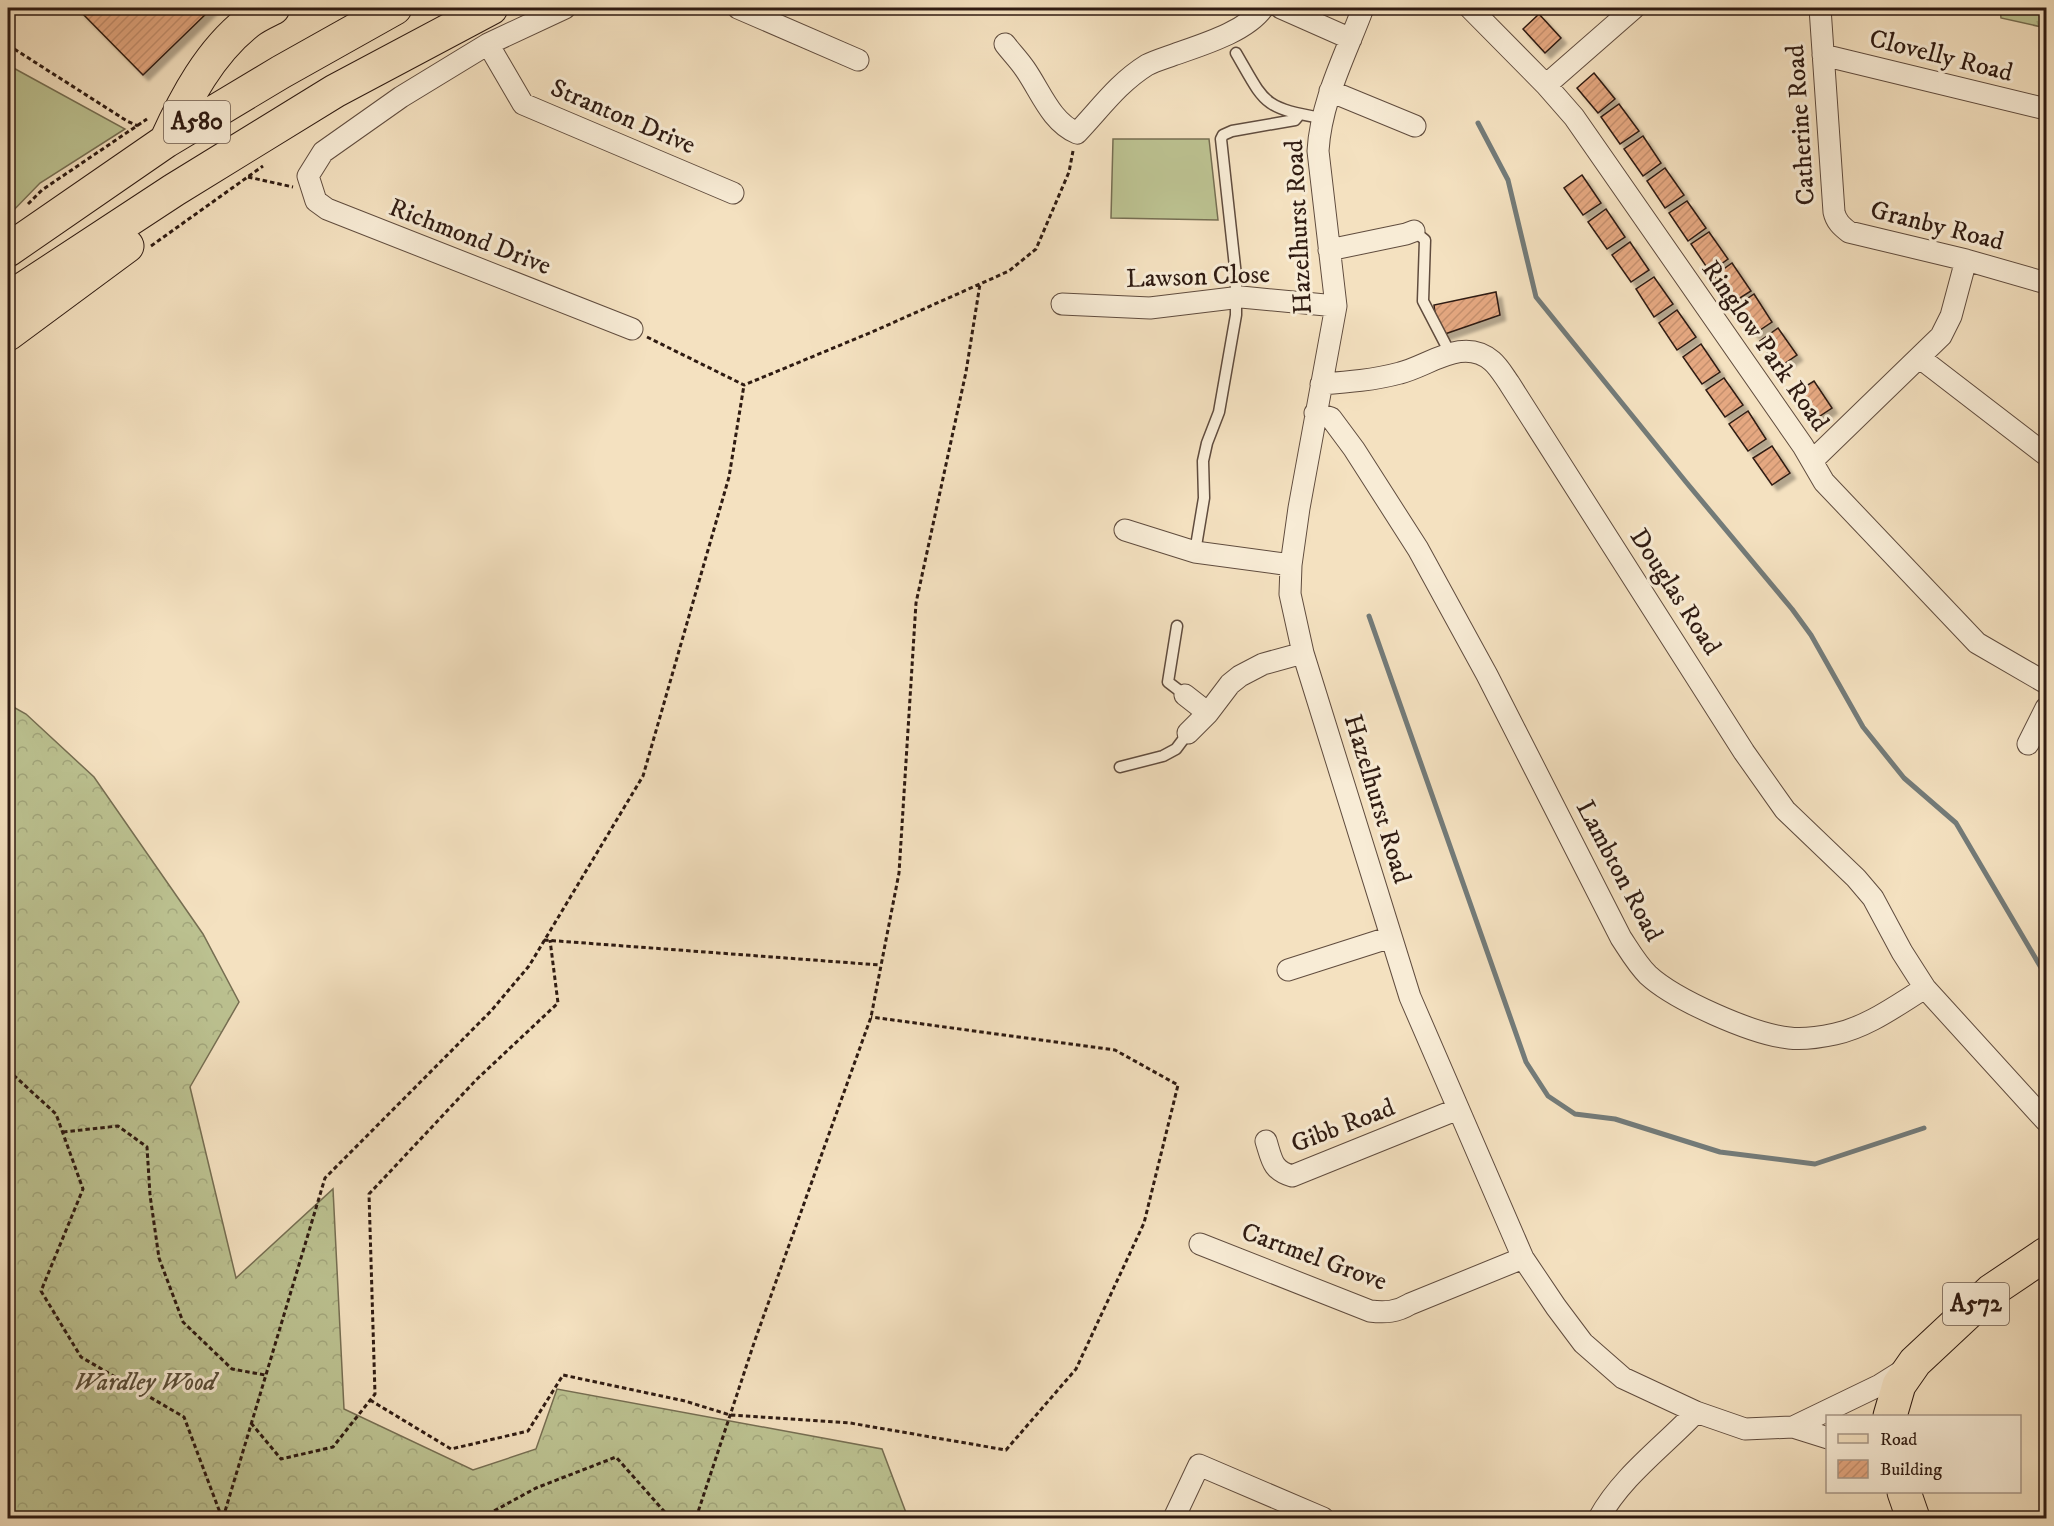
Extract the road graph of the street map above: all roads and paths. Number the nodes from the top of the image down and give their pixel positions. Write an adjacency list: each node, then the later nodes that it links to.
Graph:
1 (273, 8): 26 (main road)
2 (395, 8): 26 (main road, A580)
3 (491, 8): 20 (main road, A580)
4 (565, 8): 13 (street)
5 (738, 8): 18 (street)
6 (1263, 8): 27 (street)
7 (1281, 8): 12 (street)
8 (1363, 8): 12 (street, Hazelhurst Road)
9 (1470, 8): 19 (street, Ringlow Park Road)
10 (1634, 8): 19 (street)
11 (1820, 8): 17 (street, Catherine Road)
12 (1351, 39): 21 (street, Hazelhurst Road)
13 (488, 44): 29 (street); 30 (street, Stranton Drive)
14 (1005, 44): 27 (street)
15 (8, 45): 26 (path)
16 (1236, 52): 23 (lane)
17 (1823, 55): 22 (street, Clovelly Road); 33 (street, Catherine Road)
18 (858, 60)
19 (1545, 85): 51 (street, Ringlow Park Road)
20 (336, 91): 40 (main road, A580); 44 (main road, A580)
21 (1330, 91): 24 (street, Hazelhurst Road); 25 (street)
22 (2046, 109)
23 (1300, 114): 24 (lane); 39 (lane)
24 (1322, 118): 35 (street, Hazelhurst Road)
25 (1414, 126)
26 (152, 133): 31 (path); 34 (main road, A580)
27 (1077, 133): 38 (path)
28 (248, 177): 29 (path)
29 (311, 184): 43 (street, Richmond Drive)
30 (733, 193)
31 (27, 206)
32 (1414, 231): 35 (street); 45 (lane)
33 (1849, 232): 36 (street, Granby Road)
34 (8, 250)
35 (1329, 250): 42 (street, Hazelhurst Road)
36 (1966, 260): 37 (street, Granby Road); 46 (street)
37 (2046, 283)
38 (980, 284): 48 (path); 67 (path)
39 (1236, 298): 41 (street, Lawson Close); 42 (street, Lawson Close); 53 (lane)
40 (8, 299)
41 (1062, 303)
42 (1336, 306): 47 (street, Hazelhurst Road)
43 (632, 329): 48 (path)
44 (8, 334)
45 (1450, 353): 47 (street, Douglas Road); 69 (street, Douglas Road)
46 (1920, 358): 50 (street); 51 (street)
47 (1321, 384): 49 (street, Hazelhurst Road)
48 (744, 385): 65 (path)
49 (1315, 412): 54 (street, Hazelhurst Road); 69 (street, Lambton Road)
50 (2046, 455)
51 (1812, 461): 57 (street, Ringlow Park Road)
52 (1125, 530): 53 (street)
53 (1196, 552): 54 (street)
54 (1291, 565): 56 (street, Hazelhurst Road)
55 (1176, 626): 58 (lane)
56 (1304, 653): 60 (street); 64 (street, Hazelhurst Road)
57 (2046, 683)
58 (1185, 695): 60 (street)
59 (2046, 708): 62 (street)
60 (1208, 712): 61 (street)
61 (1188, 733): 63 (lane)
62 (2028, 744)
63 (1120, 767)
64 (1392, 937): 68 (street); 72 (street, Hazelhurst Road)
65 (544, 940): 66 (path); 80 (path)
66 (550, 940): 67 (path); 81 (path)
67 (881, 964): 70 (path)
68 (1288, 970)
69 (1925, 988): 73 (street)
70 (871, 1017): 83 (path); 83 (path)
71 (8, 1070): 74 (path)
72 (1458, 1109): 75 (street, Gibb Road); 78 (street, Hazelhurst Road)
73 (2046, 1121)
74 (63, 1132): 80 (path); 89 (path)
75 (1266, 1141)
76 (1211, 1254): 78 (street, Cartmel Grove)
77 (2046, 1254): 79 (main road, A572)
78 (1523, 1258): 82 (street, Hazelhurst Road)
79 (1916, 1362): 84 (main road, A572); 86 (street, Hazelhurst Road)
80 (266, 1376): 85 (path)
81 (370, 1400): 83 (path); 85 (path)
82 (1696, 1412): 86 (street, Hazelhurst Road); 95 (street)
83 (730, 1415): 92 (path)
84 (1890, 1415)
85 (251, 1423): 89 (path)
86 (1793, 1427): 87 (street, Hazelhurst Road)
87 (1826, 1438)
88 (1905, 1493): 96 (main road)
89 (222, 1518)
90 (482, 1518): 91 (path)
91 (670, 1518)
92 (696, 1518)
93 (1174, 1518): 94 (street)
94 (1323, 1518)
95 (1599, 1518)
96 (1913, 1518)

